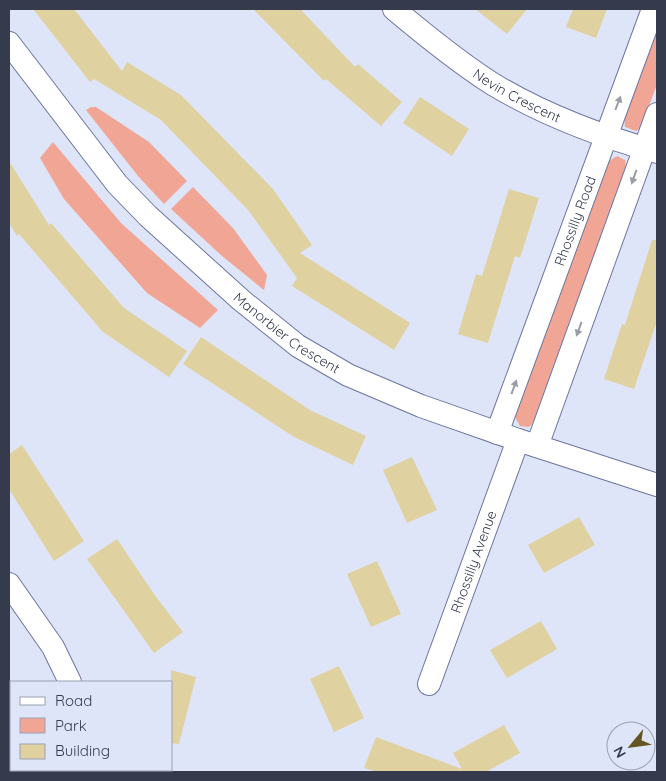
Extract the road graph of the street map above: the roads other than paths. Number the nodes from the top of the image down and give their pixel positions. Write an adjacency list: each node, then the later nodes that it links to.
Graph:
1 (394, 9): 5 (street, Nevin Crescent)
2 (653, 9): 5 (street, Rhossilly Road, one-way to 2)
3 (9, 43): 7 (street, Manorbier Crescent)
4 (657, 114): 6 (street)
5 (605, 135): 6 (street, Nevin Crescent); 7 (street, Rhossilly Road, one-way to 5)
6 (651, 150): 7 (street, one-way to 7)
7 (518, 440): 8 (street, Manorbier Crescent); 11 (street, Rhossilly Avenue)
8 (657, 485)
9 (9, 584): 10 (street)
10 (69, 681)
11 (429, 684)

